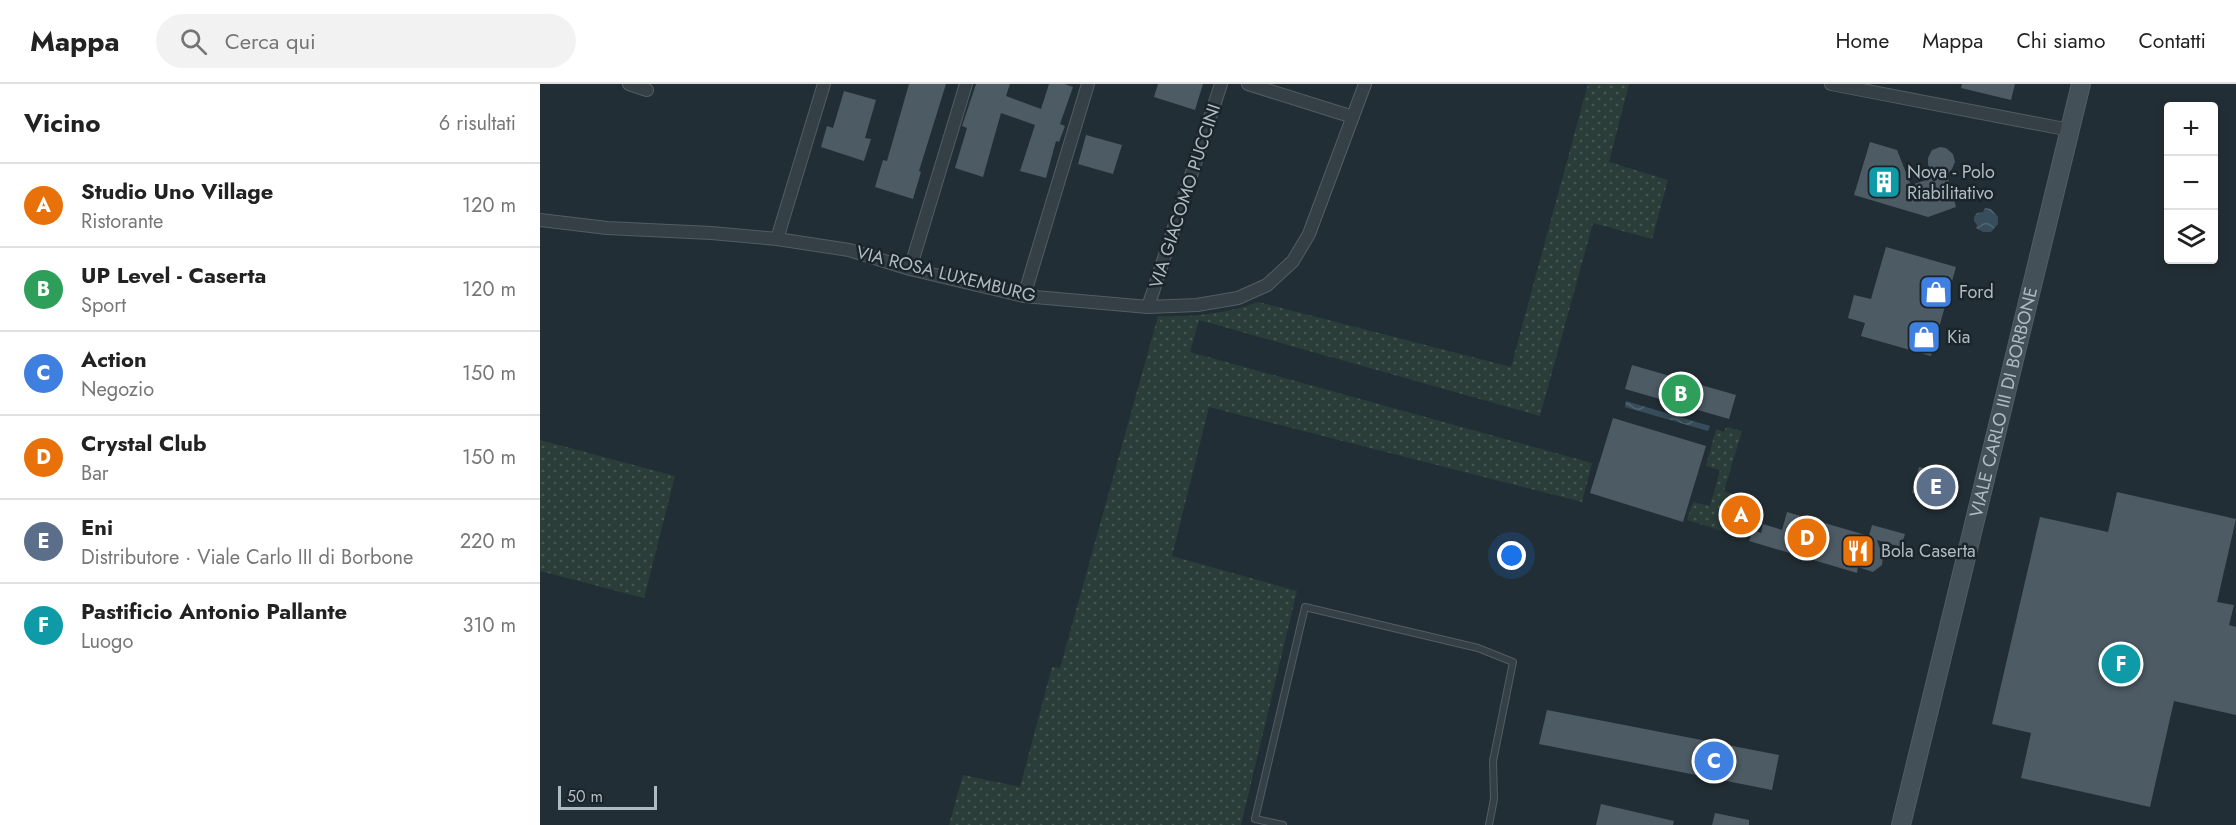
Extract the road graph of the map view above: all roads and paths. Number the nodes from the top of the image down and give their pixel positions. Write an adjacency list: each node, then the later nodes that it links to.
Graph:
1 (629, 84): 10 (street)
2 (824, 84): 14 (street)
3 (966, 84): 15 (street)
4 (1088, 84): 16 (street)
5 (1221, 84): 17 (street, VIA GIACOMO PUCCINI)
6 (1248, 84): 11 (street)
7 (1365, 84): 11 (street, VIA ROSA LUXEMBURG)
8 (1831, 84): 12 (street)
9 (2080, 84): 12 (main road, VIALE CARLO III DI BORBONE)
10 (647, 90)
11 (1353, 117): 17 (street, VIA ROSA LUXEMBURG)
12 (2070, 130): 20 (main road, VIALE CARLO III DI BORBONE)
13 (540, 220): 14 (street, VIA ROSA LUXEMBURG)
14 (777, 239): 15 (street, VIA ROSA LUXEMBURG)
15 (910, 269): 16 (street, VIA ROSA LUXEMBURG)
16 (1024, 297): 17 (street, VIA ROSA LUXEMBURG)
17 (1148, 307)
18 (1282, 825): 19 (lane)
19 (1489, 825)
20 (1901, 825)

